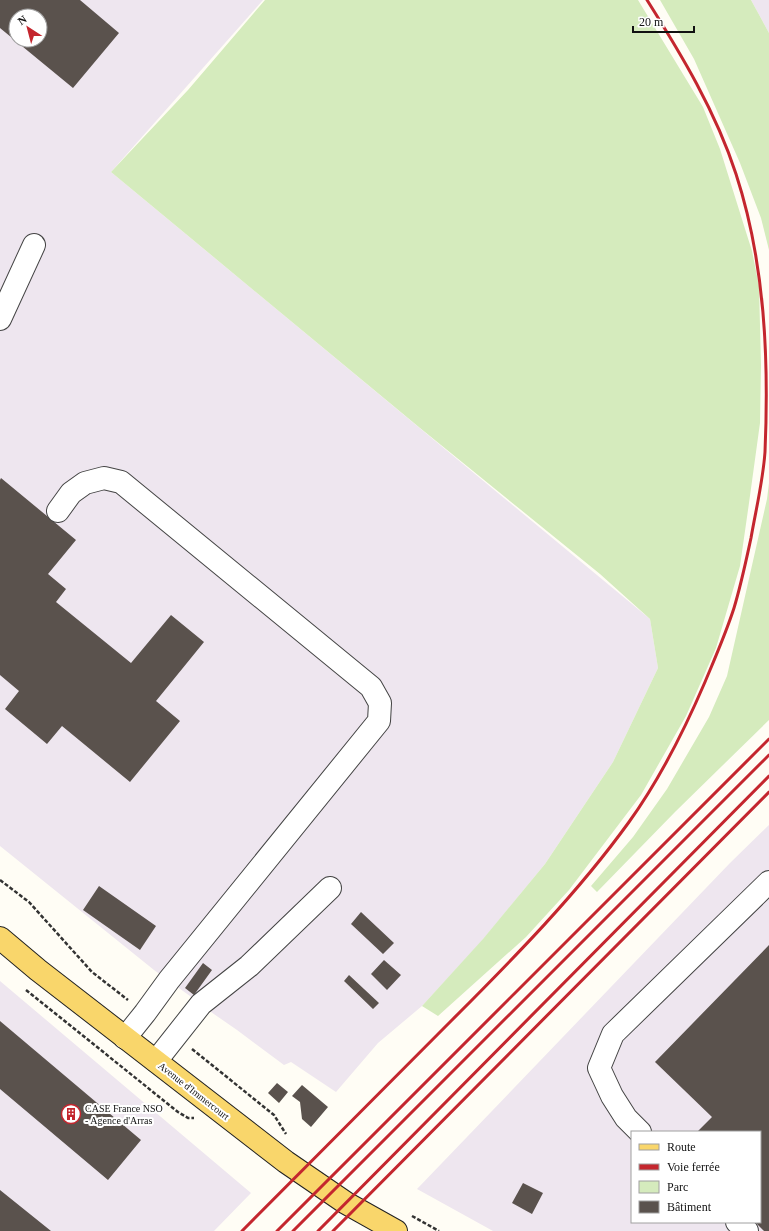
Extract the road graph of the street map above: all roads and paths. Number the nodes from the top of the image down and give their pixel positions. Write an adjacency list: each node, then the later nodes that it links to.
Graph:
1 (34, 245): 2 (lane)
2 (0, 319)
3 (58, 512): 8 (lane)
4 (0, 880): 8 (path)
5 (769, 882): 12 (lane)
6 (330, 888): 9 (lane)
7 (0, 938): 10 (main road, Avenue d'Immercourt)
8 (146, 1013): 10 (lane)
9 (175, 1036): 11 (lane); 13 (path)
10 (125, 1038): 11 (main road, Avenue d'Immercourt)
11 (156, 1061): 14 (main road, Avenue d'Immercourt)
12 (639, 1131)
13 (287, 1135)
14 (403, 1223): 16 (path)
15 (738, 1223): 17 (lane)
16 (439, 1231)
17 (747, 1231)

